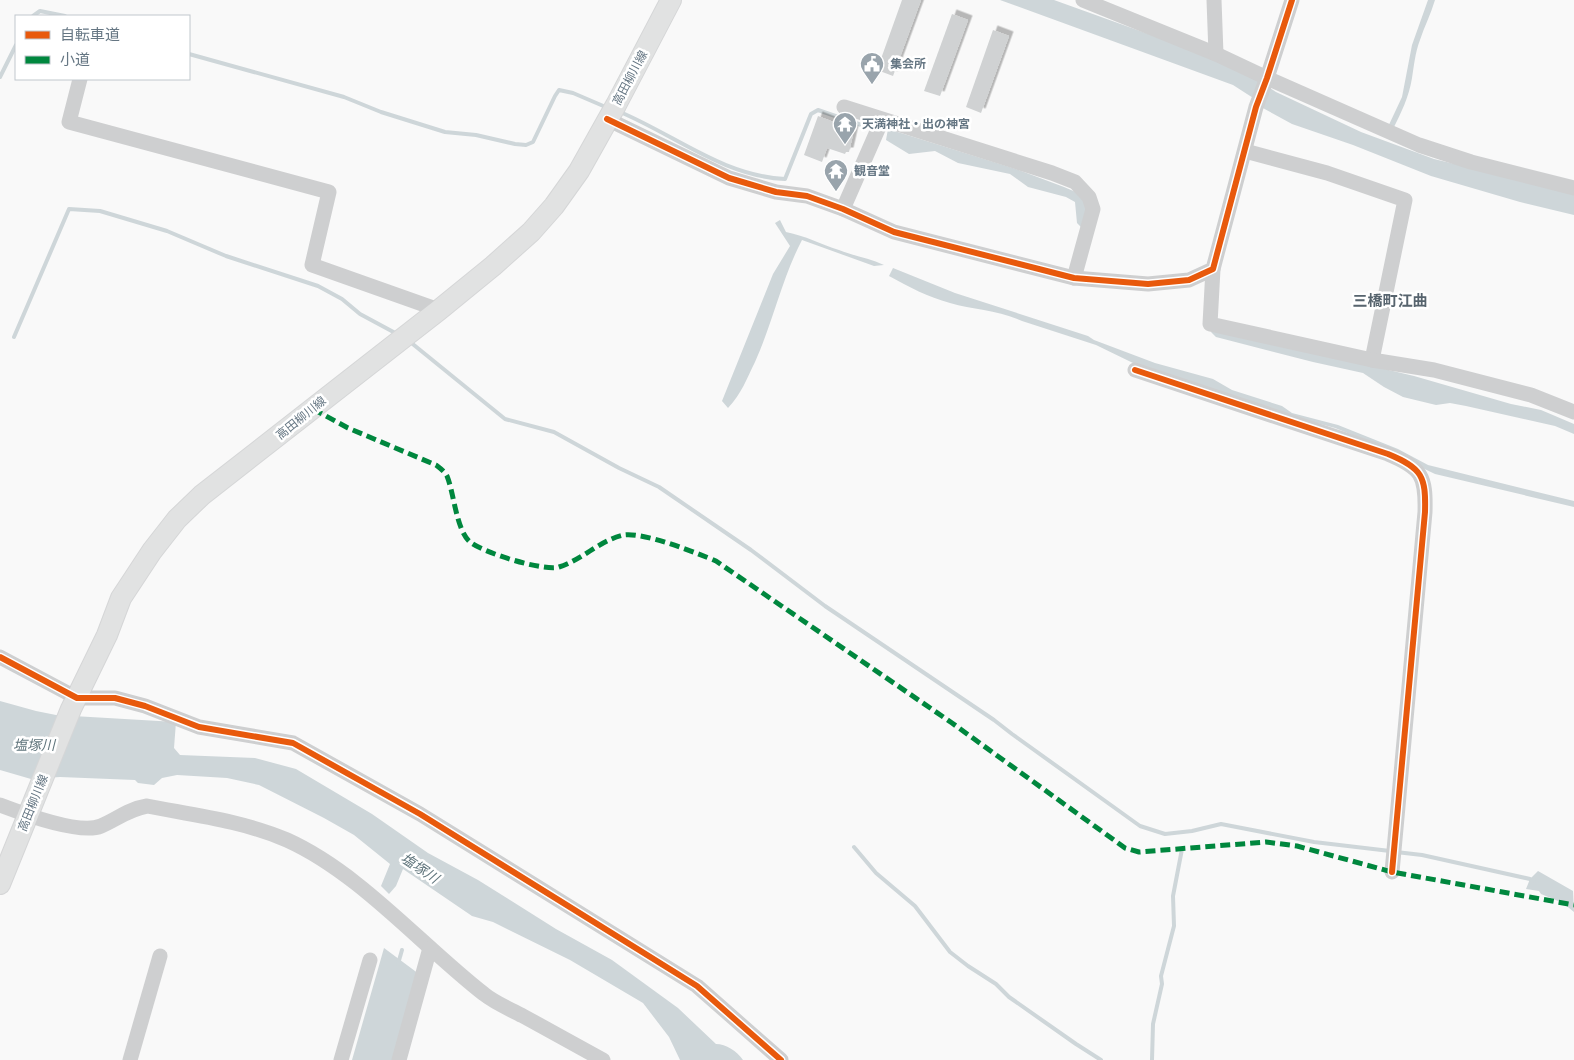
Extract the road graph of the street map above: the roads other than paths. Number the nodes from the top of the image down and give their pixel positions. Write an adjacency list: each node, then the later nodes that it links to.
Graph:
1 (671, 0): 9 (main road, 高田柳川線)
2 (1083, 0): 5 (street)
3 (1214, 0): 5 (street)
4 (1292, 0): 6 (street)
5 (1216, 54): 6 (street)
6 (1268, 78): 11 (street); 12 (street)
7 (80, 80): 16 (street)
8 (844, 107): 10 (street)
9 (612, 112): 13 (street); 16 (main road, 高田柳川線)
10 (879, 128): 13 (street); 15 (street)
11 (1245, 151): 14 (street); 17 (street)
12 (1574, 188)
13 (843, 209): 15 (street)
14 (1213, 269): 15 (street); 17 (street)
15 (1074, 278)
16 (439, 310): 21 (main road, 高田柳川線)
17 (1372, 360): 19 (street)
18 (1135, 370): 24 (street)
19 (1574, 412)
20 (0, 657): 21 (street)
21 (74, 703): 23 (main road, 高田柳川線); 33 (street)
22 (0, 805): 23 (street)
23 (30, 810): 25 (main road, 高田柳川線); 26 (street)
24 (1392, 872)
25 (0, 884)
26 (430, 948): 31 (street); 32 (street)
27 (160, 956): 29 (street)
28 (370, 960): 30 (street)
29 (130, 1060)
30 (341, 1060)
31 (399, 1060)
32 (603, 1060)
33 (781, 1060)

